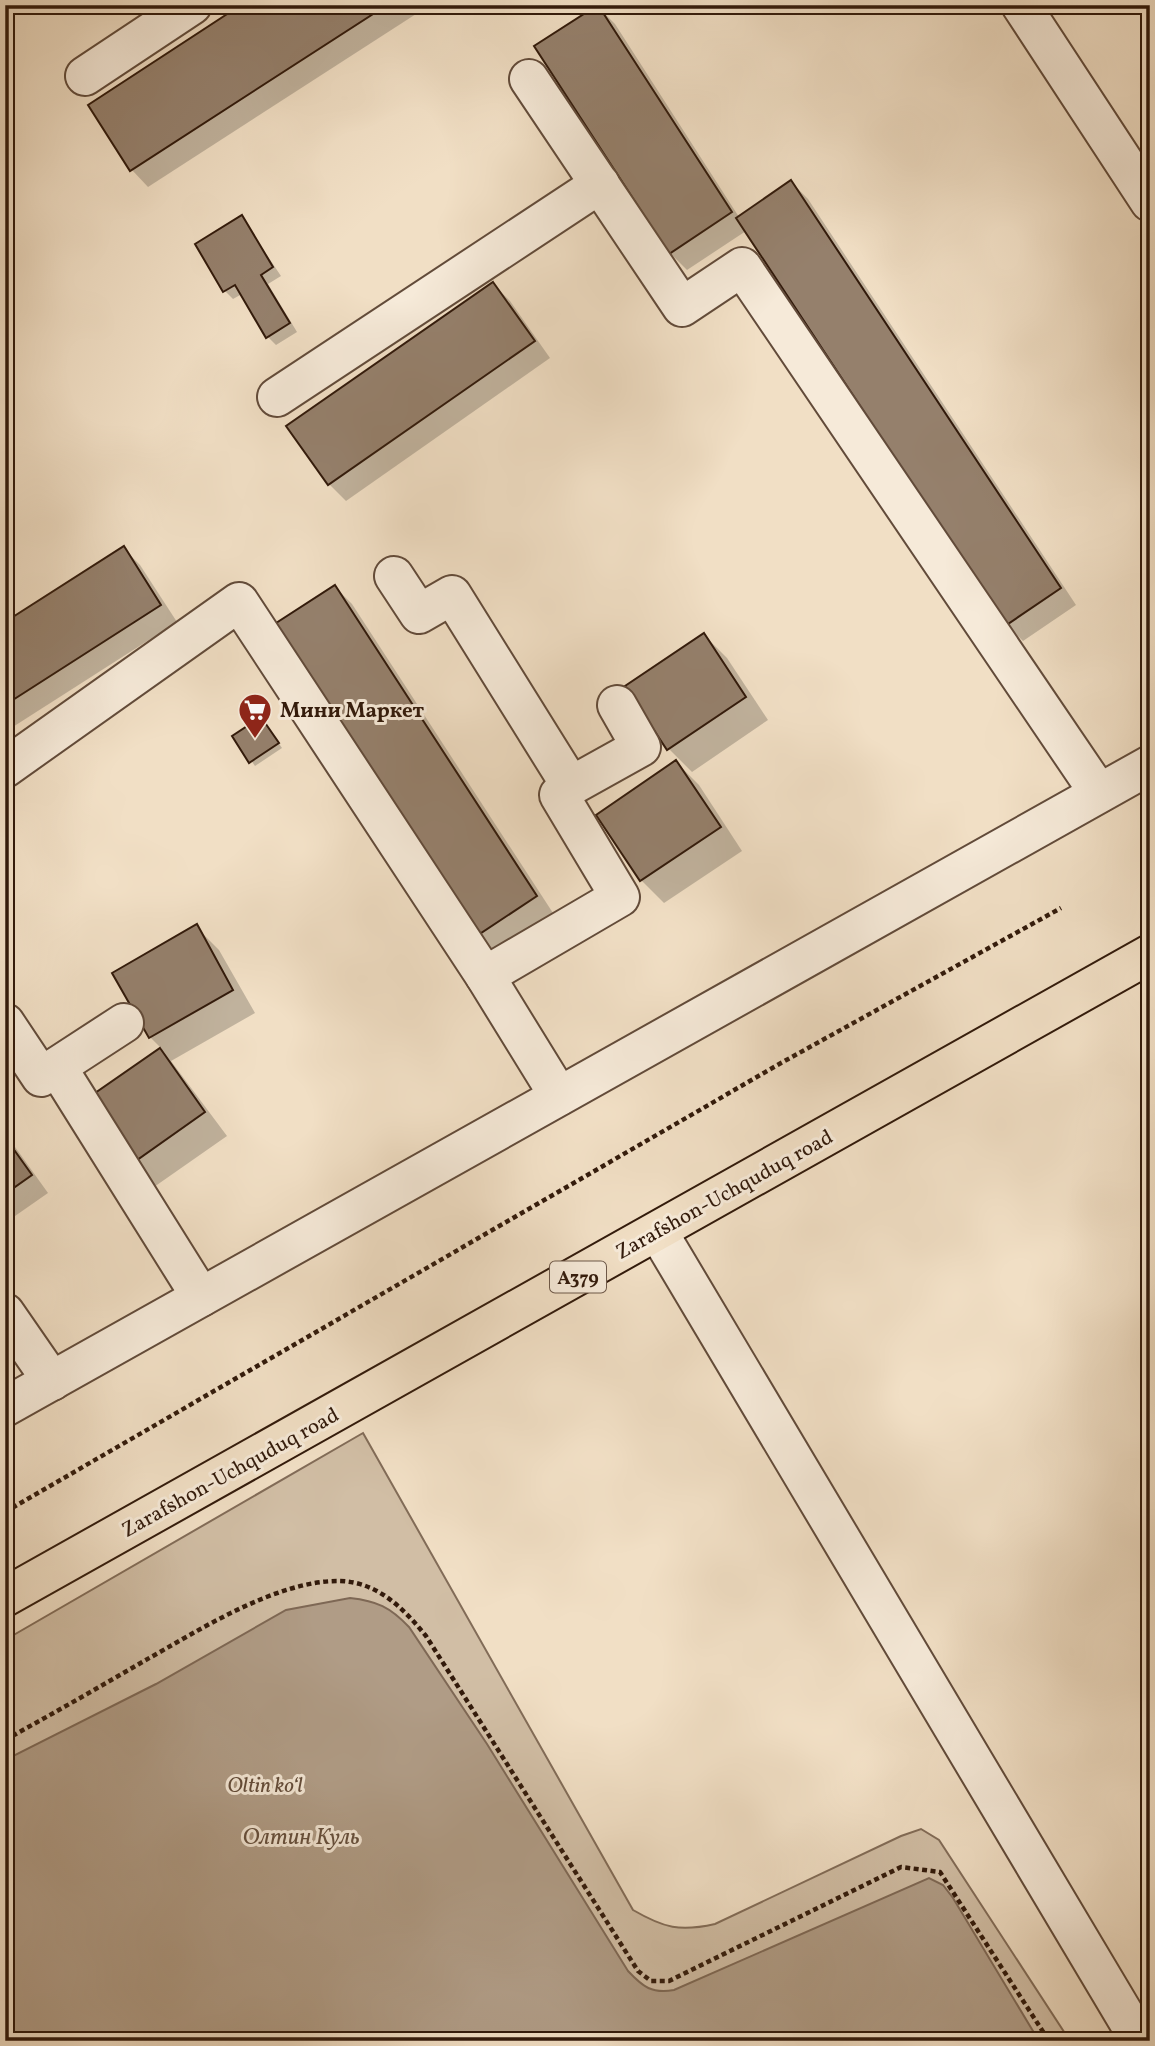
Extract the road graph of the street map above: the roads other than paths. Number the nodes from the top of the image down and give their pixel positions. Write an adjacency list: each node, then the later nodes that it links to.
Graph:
1 (192, 5): 3 (street)
2 (1021, 5): 6 (street)
3 (85, 76)
4 (529, 79): 5 (street)
5 (600, 184): 7 (street); 13 (street)
6 (1150, 202)
7 (277, 397)
8 (394, 576): 12 (street)
9 (617, 705): 12 (street)
10 (1150, 765): 13 (street)
11 (5, 768): 15 (street)
12 (571, 786): 15 (street)
13 (1099, 793): 19 (street)
14 (1150, 954): 20 (highway, Zarafshon-Uchquduq road / A379)
15 (485, 976): 19 (street)
16 (5, 1023): 18 (street)
17 (124, 1023): 18 (street)
18 (57, 1067): 21 (street)
19 (559, 1096): 21 (street)
20 (657, 1233): 25 (highway, Zarafshon-Uchquduq road / A379); 26 (street)
21 (201, 1297): 23 (street)
22 (5, 1313): 23 (street)
23 (52, 1381): 24 (street)
24 (5, 1408)
25 (5, 1597)
26 (1140, 2041)

